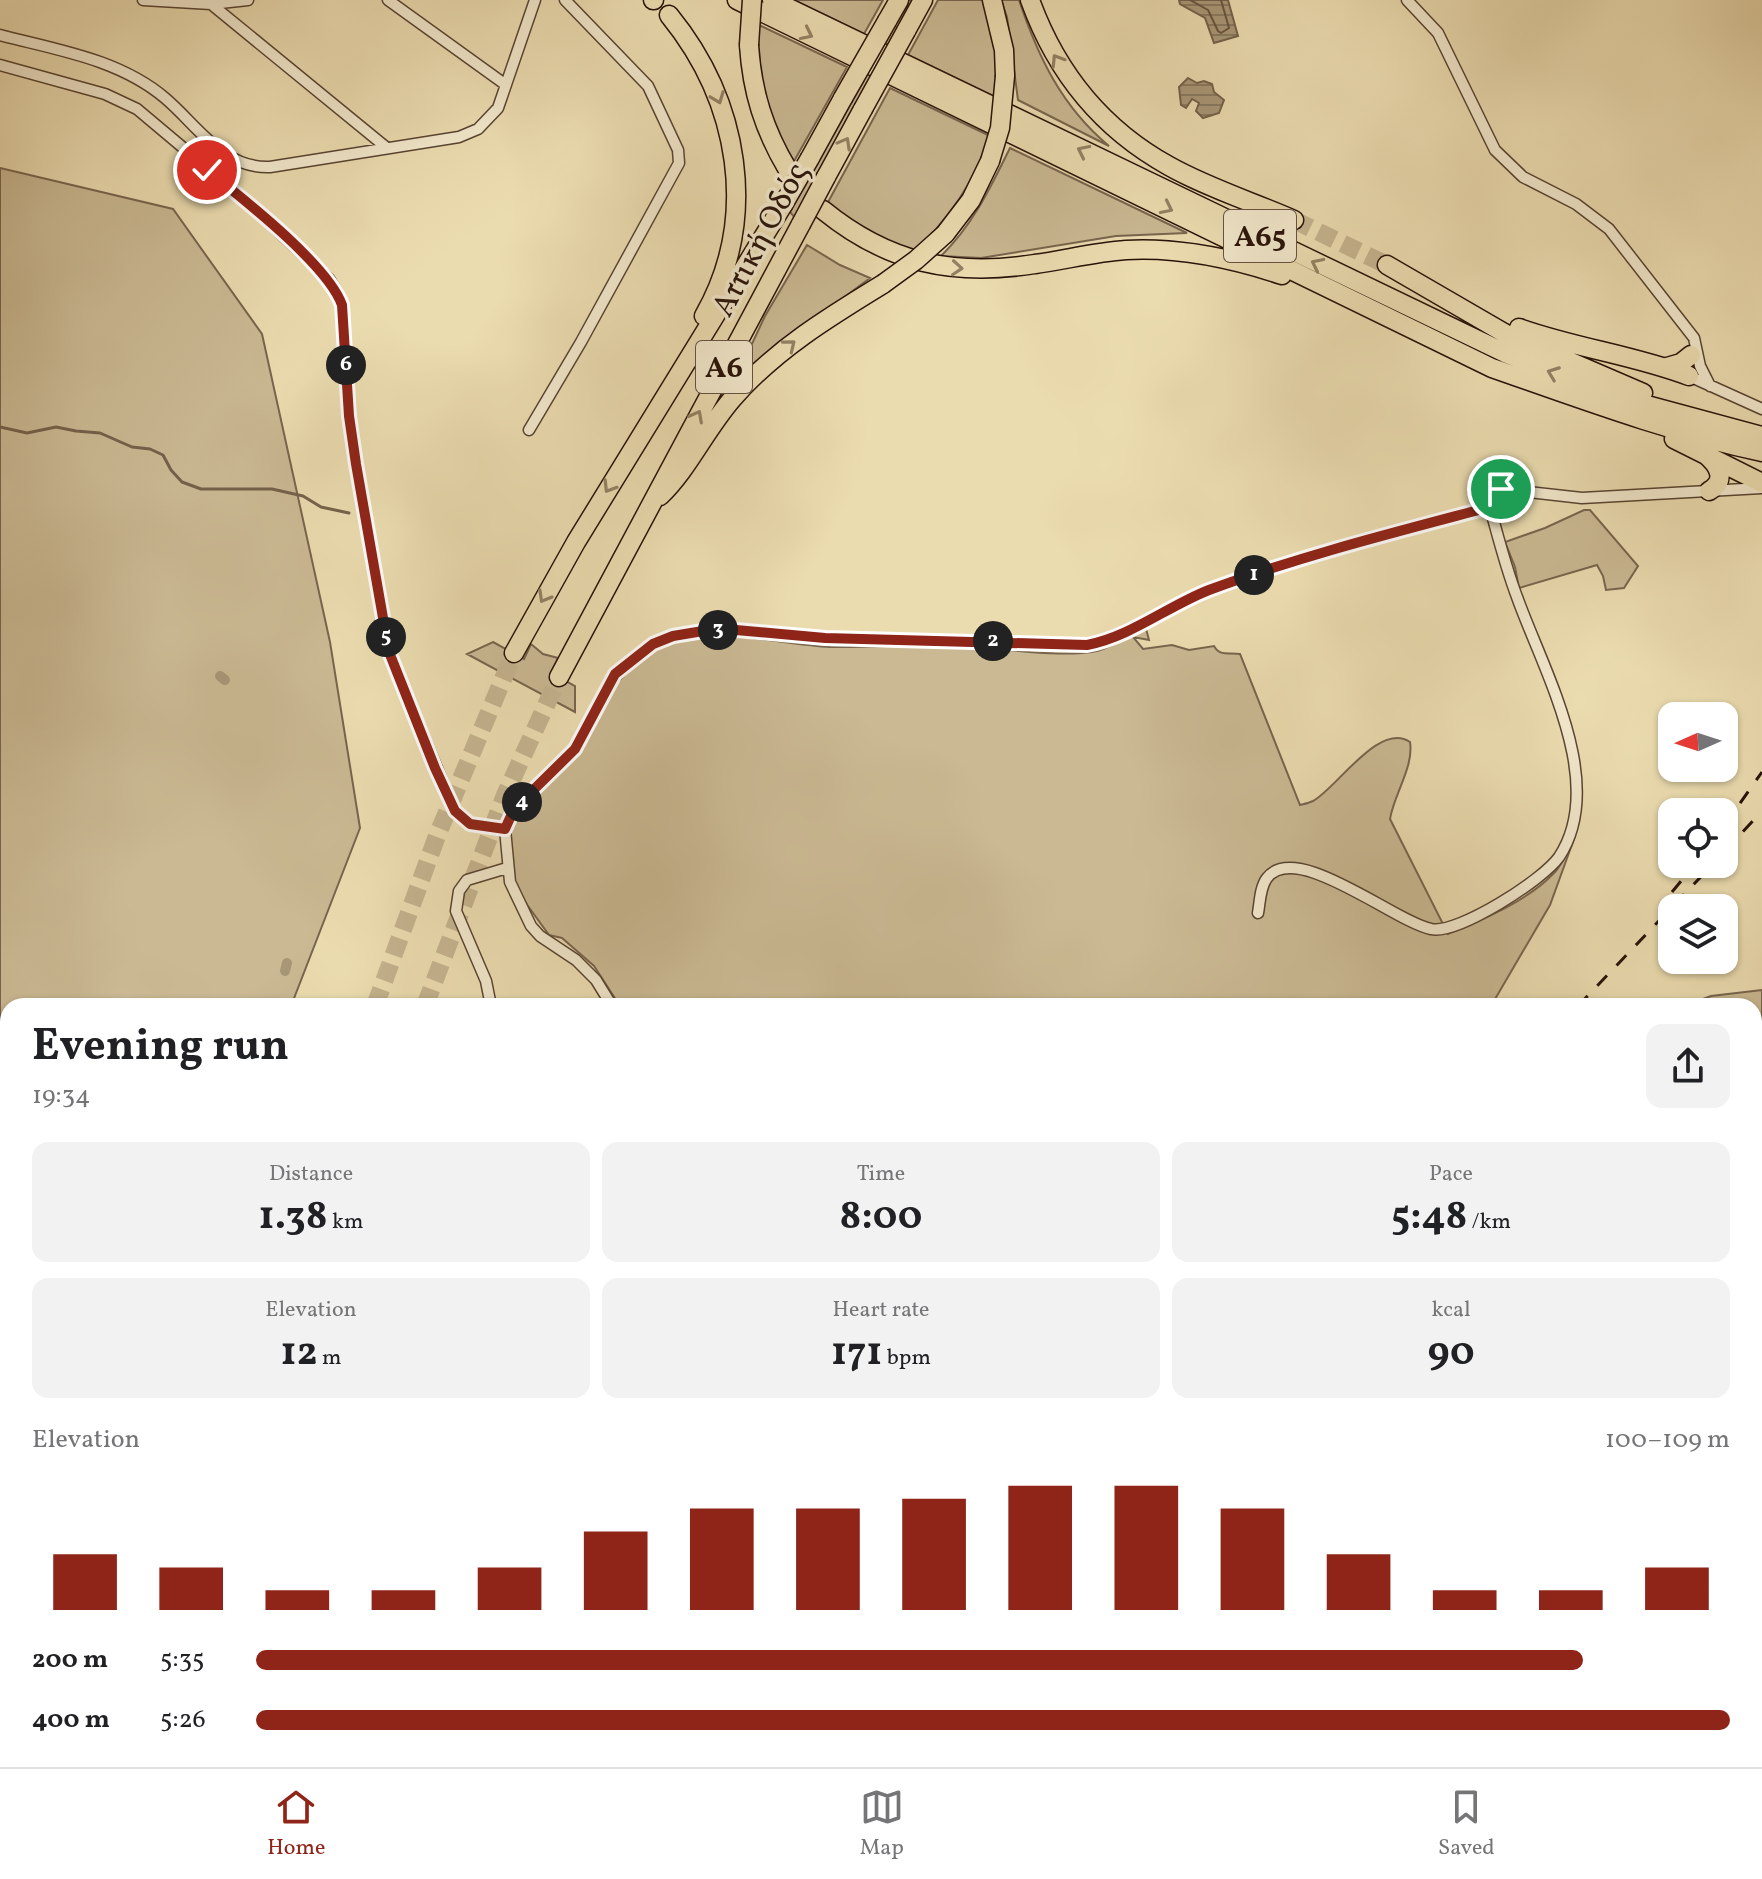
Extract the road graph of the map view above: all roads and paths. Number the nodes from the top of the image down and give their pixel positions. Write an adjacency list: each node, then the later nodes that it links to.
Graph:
1 (143, 0): 14 (street)
2 (248, 0): 14 (street)
3 (388, 0): 18 (street)
4 (535, 0): 18 (street)
5 (565, 0): 32 (street)
6 (737, 0): 25 (highway, Α65, one-way to 25)
7 (752, 0): 20 (highway, bridge)
8 (772, 0): 34 (highway, Α65, one-way to 8)
9 (899, 0): 33 (highway, Αττική Οδός / Α6, bridge)
10 (923, 0): 40 (highway, Αττική Οδός / Α6, one-way to 10, bridge)
11 (992, 0): 40 (highway, one-way to 11, bridge)
12 (1030, 0): 22 (highway, one-way to 12)
13 (1407, 0): 26 (street)
14 (211, 4): 19 (street)
15 (669, 15): 33 (highway, one-way to 33)
16 (0, 35): 19 (street)
17 (0, 65): 43 (street)
18 (506, 85): 19 (street)
19 (387, 148)
20 (788, 170)
21 (823, 210): 25 (highway, one-way to 25)
22 (1294, 220)
23 (1387, 265): 24 (highway)
24 (1411, 278): 27 (highway); 34 (highway)
25 (1400, 321): 30 (highway, Α65)
26 (1692, 347): 27 (highway); 28 (street); 29 (street)
27 (1667, 367): 28 (highway)
28 (1689, 376): 29 (street)
29 (1710, 386): 31 (street)
30 (1547, 387): 35 (highway); 36 (highway, Α65)
31 (1762, 409)
32 (529, 430)
33 (643, 432): 41 (highway, Αττική Οδός / Α6, one-way to 41)
34 (1762, 436)
35 (1701, 451): 37 (highway); 38 (highway)
36 (1762, 452)
37 (1762, 485): 38 (street)
38 (1709, 491): 39 (street)
39 (1490, 507): 43 (street); 45 (street)
40 (646, 509): 42 (highway, Αττική Οδός / Α6)
41 (514, 653)
42 (559, 677)
43 (505, 829): 44 (street)
44 (507, 868): 46 (street); 47 (street)
45 (1258, 913)
46 (489, 998)
47 (607, 998)

